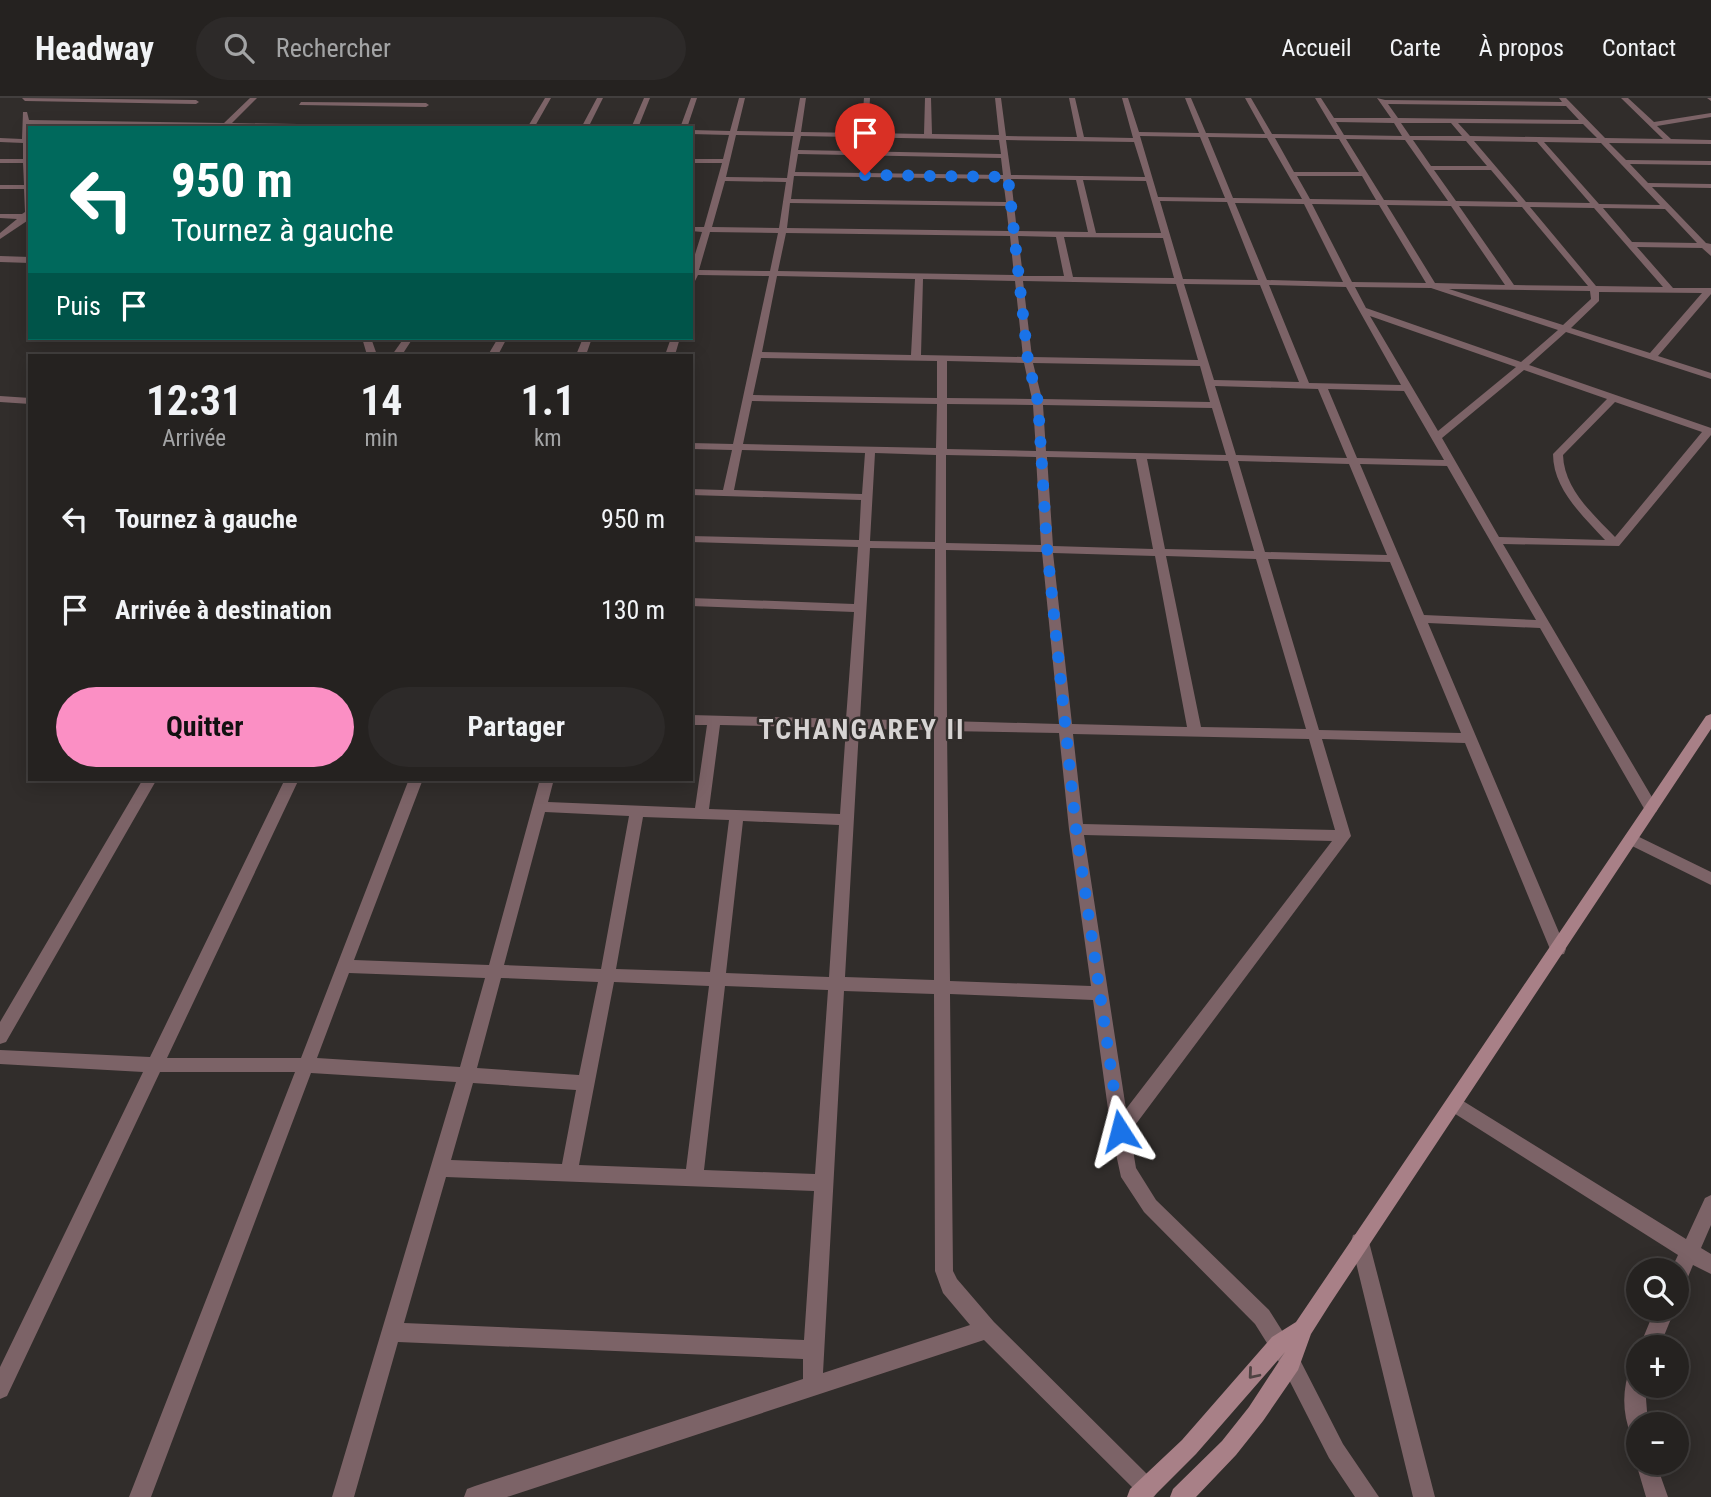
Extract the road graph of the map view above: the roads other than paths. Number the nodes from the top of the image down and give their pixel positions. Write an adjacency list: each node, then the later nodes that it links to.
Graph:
1 (24, 98): 19 (street); 34 (street)
2 (254, 98): 36 (street)
3 (432, 98): 24 (street)
4 (548, 98): 41 (street)
5 (600, 98): 42 (street)
6 (646, 98): 43 (street)
7 (695, 98): 44 (street)
8 (742, 98): 46 (street)
9 (803, 98): 47 (street)
10 (867, 98): 48 (street)
11 (928, 98): 50 (street)
12 (998, 98): 54 (street)
13 (1072, 98): 56 (street)
14 (1125, 98): 52 (street)
15 (1188, 98): 49 (street)
16 (1248, 98): 51 (street)
17 (1318, 98): 32 (street)
18 (1624, 98): 37 (street)
19 (198, 100): 25 (street)
20 (1382, 100): 22 (street); 31 (street)
21 (304, 101): 24 (street); 26 (street)
22 (1495, 101): 23 (street)
23 (1565, 101): 35 (street)
24 (426, 105): 27 (street)
25 (188, 109)
26 (294, 111)
27 (421, 113)
28 (1711, 115): 37 (street)
29 (179, 117): 38 (street)
30 (287, 118): 40 (street)
31 (1396, 119): 32 (street); 33 (street); 55 (street)
32 (1331, 120): 53 (street)
33 (1452, 120): 35 (street); 57 (street)
34 (26, 122): 38 (street); 60 (street)
35 (1586, 122): 61 (street)
36 (226, 125): 38 (street); 39 (street)
37 (1651, 125): 62 (street)
38 (169, 126)
39 (252, 126)
40 (280, 126)
41 (531, 126)
42 (585, 126)
43 (635, 126)
44 (684, 126)
45 (693, 132): 46 (street)
46 (734, 132): 47 (street); 69 (street)
47 (796, 133): 48 (street); 64 (street)
48 (864, 135): 50 (street)
49 (1202, 135): 51 (street); 52 (street); 86 (street)
50 (928, 136): 54 (street)
51 (1269, 136): 53 (street); 74 (street)
52 (1137, 137): 56 (street); 80 (street)
53 (1342, 137): 55 (street); 75 (street)
54 (1004, 138): 56 (street); 65 (street)
55 (1410, 138): 57 (street); 72 (street)
56 (1081, 139)
57 (1468, 139): 59 (street); 73 (street)
58 (0, 140): 60 (street)
59 (1539, 140): 61 (street); 93 (street)
60 (28, 141): 67 (street)
61 (1604, 141): 62 (street); 70 (street)
62 (1669, 141): 63 (street)
63 (1711, 142)
64 (793, 152): 65 (street); 76 (street)
65 (1006, 156): 77 (street)
66 (0, 161): 67 (street)
67 (28, 161)
68 (693, 161): 69 (street)
69 (726, 161): 79 (street)
70 (1624, 162): 71 (street); 81 (street)
71 (1709, 165)
72 (1430, 168): 73 (street); 91 (street)
73 (1493, 168): 92 (street)
74 (1290, 174): 75 (street); 88 (street)
75 (1364, 174): 89 (street)
76 (790, 177): 77 (street); 79 (street); 87 (street)
77 (1008, 177): 78 (street); 90 (street)
78 (1079, 178): 80 (street); 102 (street)
79 (722, 179): 98 (street)
80 (1149, 179): 85 (street)
81 (1647, 185): 82 (street); 94 (street)
82 (1711, 186)
83 (0, 187): 84 (street)
84 (28, 187)
85 (1155, 199): 86 (street); 103 (street)
86 (1229, 200): 88 (street); 116 (street)
87 (786, 201): 90 (street); 99 (street)
88 (1307, 201): 89 (street); 117 (street)
89 (1381, 202): 91 (street); 118 (street)
90 (1011, 204): 100 (street)
91 (1454, 204): 92 (street); 119 (street)
92 (1524, 205): 93 (street); 120 (street)
93 (1596, 206): 94 (street); 105 (street)
94 (1668, 207): 106 (street)
95 (0, 216): 96 (street)
96 (27, 217): 104 (street)
97 (693, 229): 98 (street)
98 (707, 230): 99 (street); 109 (street)
99 (782, 232): 100 (street); 110 (street)
100 (1014, 235): 101 (street); 113 (street)
101 (1060, 235): 102 (street); 114 (street)
102 (1093, 235): 103 (street)
103 (1166, 236): 115 (street)
104 (0, 237)
105 (1629, 244): 106 (street); 121 (street)
106 (1709, 248)
107 (0, 259): 108 (street)
108 (28, 260)
109 (693, 272)
110 (774, 274): 111 (street); 112 (street); 125 (street)
111 (693, 275)
112 (919, 276): 113 (street); 127 (street)
113 (1018, 278): 114 (street); 129 (street)
114 (1069, 279): 115 (street)
115 (1180, 281): 116 (street); 130 (street)
116 (1263, 283): 117 (street); 134 (street)
117 (1349, 284): 118 (street); 123 (street)
118 (1432, 286): 119 (street); 124 (street)
119 (1511, 287): 120 (street)
120 (1594, 289): 121 (street); 124 (street)
121 (1670, 290): 122 (street)
122 (1710, 291): 126 (street)
123 (1362, 310): 131 (street); 136 (street)
124 (1564, 329): 126 (street); 131 (street)
125 (757, 355): 127 (street); 137 (street)
126 (1651, 357): 132 (street)
127 (916, 358): 128 (street)
128 (942, 359): 129 (street); 141 (street)
129 (1028, 361): 130 (street); 142 (street)
130 (1204, 363): 133 (street)
131 (1523, 366): 138 (street); 145 (street)
132 (1711, 376)
133 (1210, 383): 134 (street); 143 (street)
134 (1305, 385): 135 (street)
135 (1322, 386): 136 (street); 153 (street)
136 (1407, 388): 145 (street)
137 (747, 398): 141 (street); 147 (street)
138 (1613, 398): 144 (street); 161 (street)
139 (0, 399): 140 (street)
140 (28, 401)
141 (942, 401): 142 (street); 149 (street)
142 (1038, 402): 143 (street); 150 (street)
143 (1217, 405): 152 (street)
144 (1710, 432): 161 (street)
145 (1436, 438): 154 (street)
146 (693, 446): 147 (street)
147 (738, 447): 148 (street); 156 (street)
148 (870, 450): 149 (street); 157 (street)
149 (941, 452): 150 (street); 162 (street)
150 (1040, 454): 151 (street); 163 (street)
151 (1141, 456): 152 (street); 164 (street)
152 (1232, 458): 153 (street); 165 (street)
153 (1354, 461): 154 (street); 166 (street)
154 (1450, 463): 159 (street)
155 (693, 492): 156 (street)
156 (728, 494): 157 (street)
157 (867, 497): 160 (street)
158 (693, 539): 160 (street)
159 (1495, 540): 161 (street); 170 (street)
160 (863, 544): 162 (street); 168 (street)
161 (1615, 544)
162 (941, 546): 163 (street); 175 (street)
163 (1047, 548): 164 (street); 176 (street)
164 (1160, 551): 165 (street); 177 (street)
165 (1261, 555): 166 (street); 178 (street)
166 (1395, 559): 169 (street)
167 (693, 602): 168 (street)
168 (859, 608): 174 (street)
169 (1420, 619): 170 (street); 179 (street)
170 (1544, 624): 185 (street)
171 (1711, 719): 185 (main road)
172 (693, 720): 173 (street)
173 (714, 721): 174 (street); 187 (street)
174 (853, 724): 175 (street); 189 (street)
175 (942, 726): 176 (street); 200 (street)
176 (1065, 729): 177 (street); 190 (street)
177 (1195, 732): 178 (street)
178 (1314, 735): 179 (street); 191 (street)
179 (1470, 738): 194 (street)
180 (149, 781): 202 (street)
181 (291, 781): 204 (street)
182 (415, 781): 195 (street)
183 (546, 781): 184 (street)
184 (540, 807): 186 (street); 196 (street)
185 (1651, 808): 192 (main road)
186 (637, 810): 187 (street); 197 (street)
187 (701, 813): 188 (street)
188 (737, 814): 189 (street); 198 (street)
189 (847, 820): 199 (street)
190 (1076, 829): 191 (street); 201 (street)
191 (1344, 836): 209 (street)
192 (1631, 839): 193 (street); 194 (main road)
193 (1711, 879)
194 (1558, 949): 208 (main road)
195 (343, 966): 196 (street); 205 (street)
196 (494, 972): 197 (street); 206 (street)
197 (608, 976): 198 (street); 207 (street)
198 (718, 980): 199 (street); 212 (street)
199 (838, 984): 200 (street); 213 (street)
200 (941, 988): 201 (street); 219 (street)
201 (1099, 993): 209 (street)
202 (0, 1037)
203 (0, 1057): 204 (street)
204 (154, 1065): 205 (street); 226 (street)
205 (304, 1065): 206 (street); 229 (street)
206 (467, 1074): 207 (street); 210 (street)
207 (585, 1083): 211 (street)
208 (1455, 1104): 215 (main road); 216 (street)
209 (1120, 1131): 222 (street)
210 (440, 1168): 211 (street); 221 (street)
211 (569, 1172): 212 (street)
212 (694, 1179): 213 (street)
213 (824, 1183): 223 (street)
214 (1711, 1204): 216 (street)
215 (1360, 1242): 220 (main road); 234 (street)
216 (1689, 1251): 217 (street); 218 (street)
217 (1686, 1258)
218 (1711, 1265)
219 (987, 1329): 225 (street); 228 (street)
220 (1303, 1329): 222 (main road); 224 (main road)
221 (391, 1332): 223 (street); 230 (street)
222 (1279, 1344): 224 (street); 228 (main road, one-way to 228)
223 (813, 1350): 225 (street)
224 (1290, 1363): 232 (main road); 233 (street)
225 (813, 1386): 231 (street)
226 (0, 1389)
227 (1650, 1475): 235 (street)
228 (1143, 1493)
229 (140, 1497)
230 (343, 1497)
231 (475, 1497)
232 (1181, 1497)
233 (1368, 1497)
234 (1424, 1497)
235 (1657, 1497)

